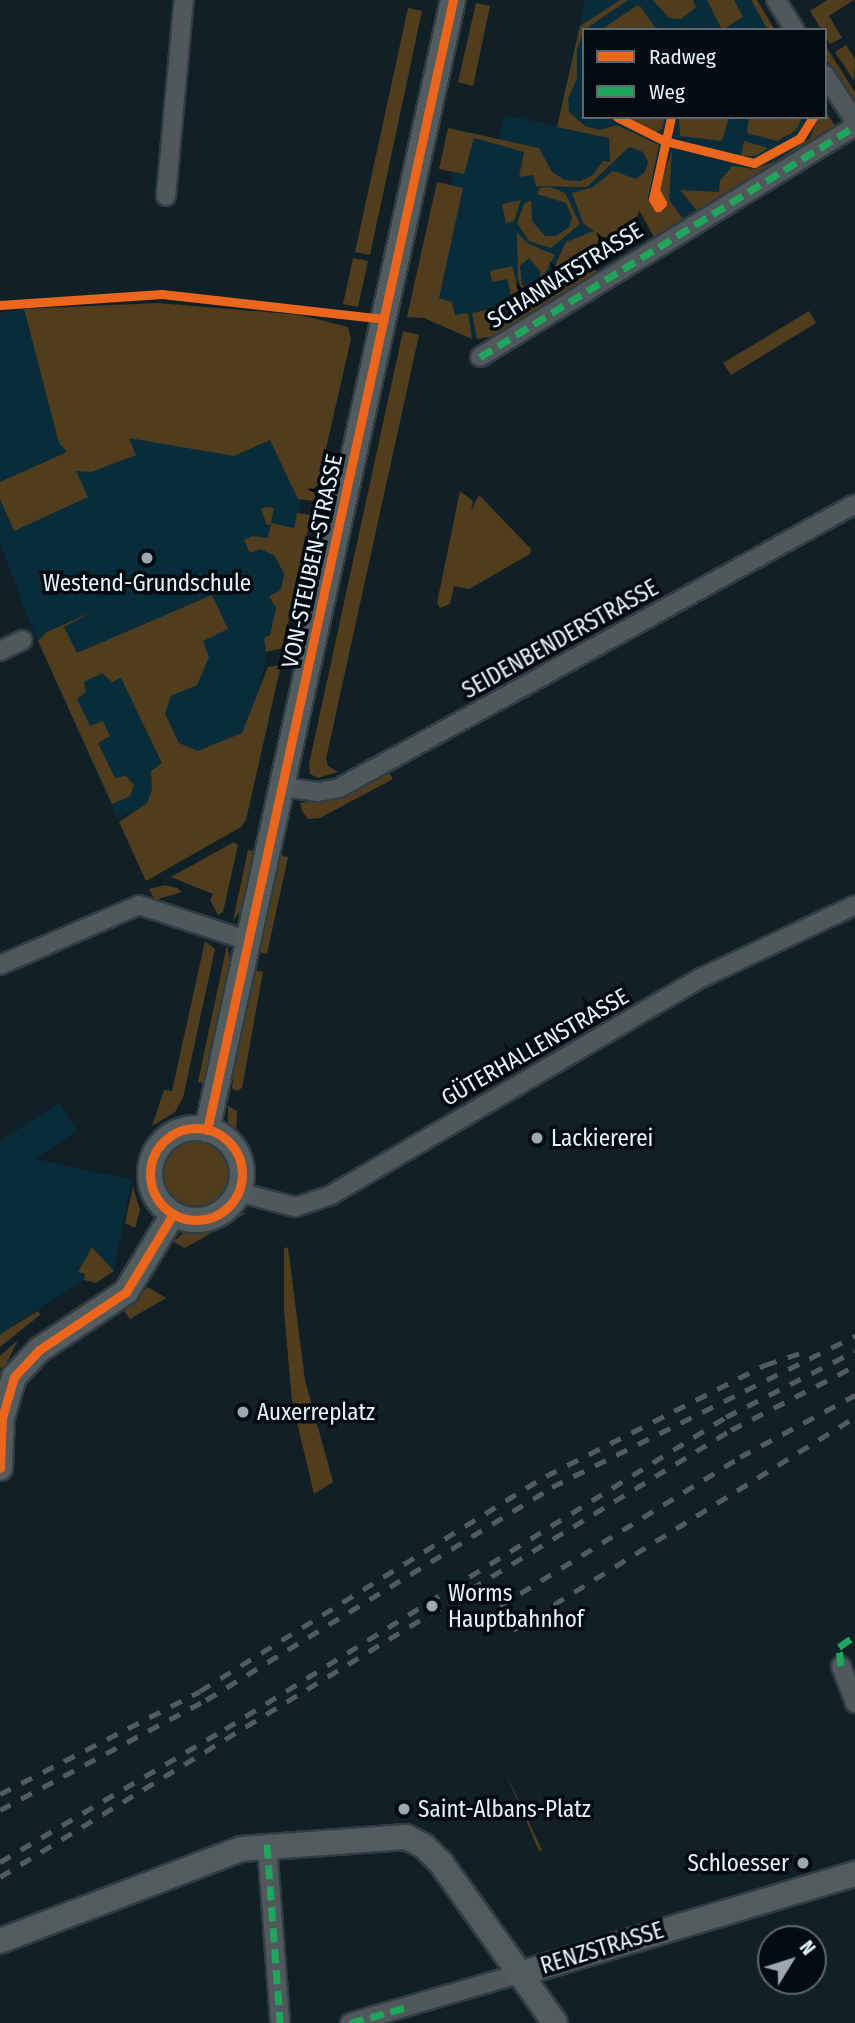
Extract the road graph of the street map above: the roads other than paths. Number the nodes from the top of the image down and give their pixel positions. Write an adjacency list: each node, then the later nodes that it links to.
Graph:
1 (184, 0): 8 (street)
2 (453, 0): 13 (street, VON-STEUBEN-STRASSE)
3 (776, 0): 4 (street)
4 (794, 28)
5 (827, 78): 6 (street)
6 (855, 121)
7 (855, 126): 9 (street, SCHANNATSTRASSE)
8 (166, 196)
9 (480, 356)
10 (855, 504): 13 (street, SEIDENBENDERSTRASSE)
11 (23, 640): 12 (street)
12 (0, 651)
13 (283, 787): 15 (street, VON-STEUBEN-STRASSE)
14 (855, 905): 18 (street, GÜTERHALLENSTRASSE)
15 (246, 940): 16 (street); 17 (street, VON-STEUBEN-STRASSE)
16 (0, 965)
17 (207, 1129): 18 (street); 19 (street)
18 (238, 1192): 19 (street)
19 (173, 1214): 20 (street)
20 (4, 1388): 21 (street)
21 (0, 1468)
22 (841, 1667): 23 (street)
23 (855, 1703)
24 (267, 1844): 26 (street); 27 (street); 28 (street)
25 (855, 1874): 27 (street, RENZSTRASSE)
26 (0, 1941)
27 (519, 1973): 29 (street, RENZSTRASSE); 30 (street)
28 (279, 2023)
29 (351, 2023)
30 (555, 2023)

